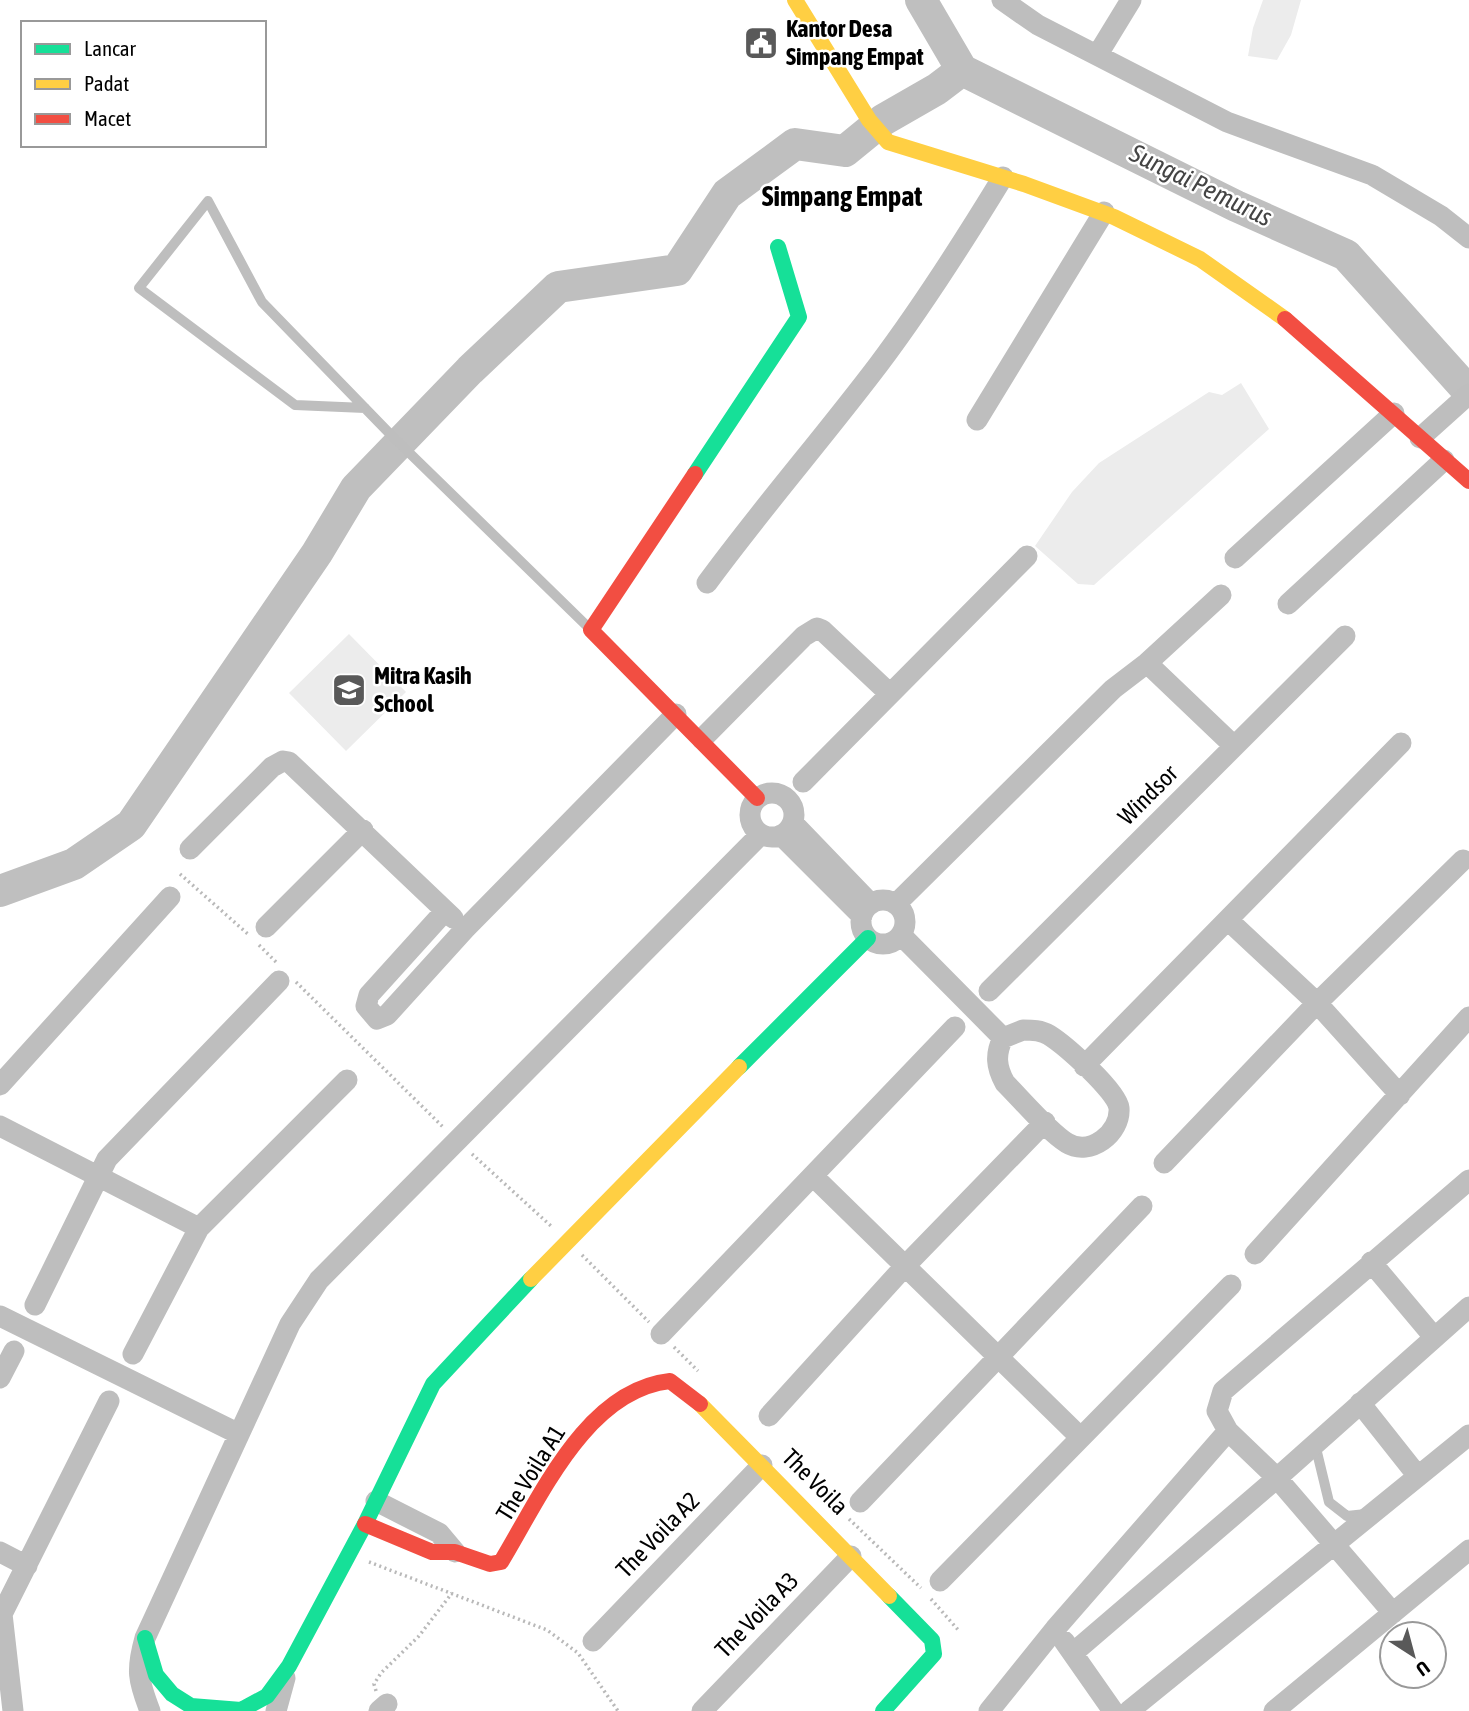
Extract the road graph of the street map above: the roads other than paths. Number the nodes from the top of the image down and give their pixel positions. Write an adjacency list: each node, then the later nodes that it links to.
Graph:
1 (795, 0): 5 (street)
2 (1002, 0): 4 (street)
3 (1131, 0): 4 (street)
4 (1098, 54): 7 (street)
5 (1003, 177): 6 (street); 18 (street)
6 (1104, 212): 11 (street); 12 (street)
7 (1469, 238)
8 (778, 247): 21 (street)
9 (1465, 398): 13 (street)
10 (365, 408): 10 (lane); 21 (lane)
11 (1394, 413): 13 (street); 17 (street)
12 (976, 420)
13 (1420, 438): 14 (street)
14 (1444, 460): 15 (street); 20 (street)
15 (1469, 481)
16 (1027, 556): 24 (street)
17 (1235, 558)
18 (707, 583)
19 (1221, 595): 23 (street)
20 (1289, 604)
21 (591, 630): 25 (street)
22 (1345, 636): 28 (street, Windsor)
23 (1147, 663): 28 (street); 36 (street)
24 (890, 694): 26 (street); 29 (street)
25 (676, 714): 26 (street); 41 (street)
26 (702, 739): 30 (street)
27 (1401, 743): 39 (street)
28 (1234, 746): 45 (street, Windsor)
29 (803, 782)
30 (757, 798): 32 (street); 32 (street)
31 (363, 830): 33 (street); 38 (street); 40 (street)
32 (778, 831): 37 (street); 80 (street)
33 (190, 849)
34 (1463, 860): 46 (street)
35 (170, 897): 52 (street)
36 (896, 904): 37 (street); 42 (street)
37 (866, 910): 43 (street)
38 (445, 911): 41 (street); 41 (street)
39 (1228, 920): 46 (street); 50 (street)
40 (266, 927)
41 (465, 929)
42 (901, 935): 43 (street); 49 (street)
43 (867, 939): 87 (street)
44 (279, 981): 57 (street)
45 (989, 991)
46 (1317, 1003): 53 (street); 56 (street)
47 (1469, 1017): 53 (street)
48 (955, 1027): 58 (street)
49 (1003, 1038): 50 (street); 54 (street)
50 (1084, 1066): 54 (street)
51 (347, 1080): 61 (street)
52 (0, 1085)
53 (1400, 1095): 62 (street)
54 (1045, 1122): 64 (street)
55 (0, 1126): 57 (street)
56 (1164, 1163)
57 (97, 1176): 61 (street); 66 (street)
58 (814, 1177): 64 (street); 69 (street)
59 (1469, 1180): 63 (street)
60 (1142, 1206): 73 (street)
61 (199, 1228): 72 (street)
62 (1255, 1254)
63 (1371, 1262): 70 (street); 79 (street)
64 (906, 1265): 73 (street); 78 (street)
65 (1231, 1285): 82 (street)
66 (35, 1305)
67 (1469, 1307): 70 (street)
68 (0, 1316): 80 (street)
69 (661, 1334)
70 (1434, 1337): 77 (street)
71 (14, 1351): 74 (street)
72 (133, 1354)
73 (997, 1356): 82 (street); 88 (street)
74 (0, 1378)
75 (644, 1385): 84 (street, The Voila); 94 (street, The Voila A1)
76 (109, 1401): 96 (street)
77 (1360, 1403): 83 (street); 85 (street)
78 (769, 1416)
79 (1228, 1431): 86 (street); 100 (street)
80 (237, 1433): 101 (street)
81 (1469, 1435): 85 (street)
82 (1079, 1436): 97 (street)
83 (1315, 1444): 86 (street); 89 (lane)
84 (762, 1465): 95 (street, The Voila); 102 (street, The Voila A2)
85 (1417, 1475): 89 (street)
86 (1277, 1478): 91 (street); 103 (street)
87 (376, 1501): 90 (street); 94 (street)
88 (860, 1502)
89 (1372, 1514): 91 (street)
90 (365, 1524): 94 (street); 104 (street)
91 (1336, 1544): 98 (street); 112 (street)
92 (1469, 1550): 98 (street)
93 (0, 1552): 96 (street)
94 (455, 1552)
95 (851, 1556): 108 (street, The Voila A3); 109 (street, The Voila)
96 (27, 1566): 99 (street)
97 (940, 1581)
98 (1393, 1613): 113 (street)
99 (1, 1616): 105 (street)
100 (1055, 1629): 103 (street); 110 (street)
101 (145, 1638): 104 (street); 106 (street)
102 (593, 1641)
103 (1073, 1653): 111 (street)
104 (289, 1666): 107 (street)
105 (13, 1711)
106 (150, 1711)
107 (276, 1711)
108 (702, 1711)
109 (883, 1711)
110 (989, 1711)
111 (1113, 1711)
112 (1129, 1711)
113 (1274, 1711)

